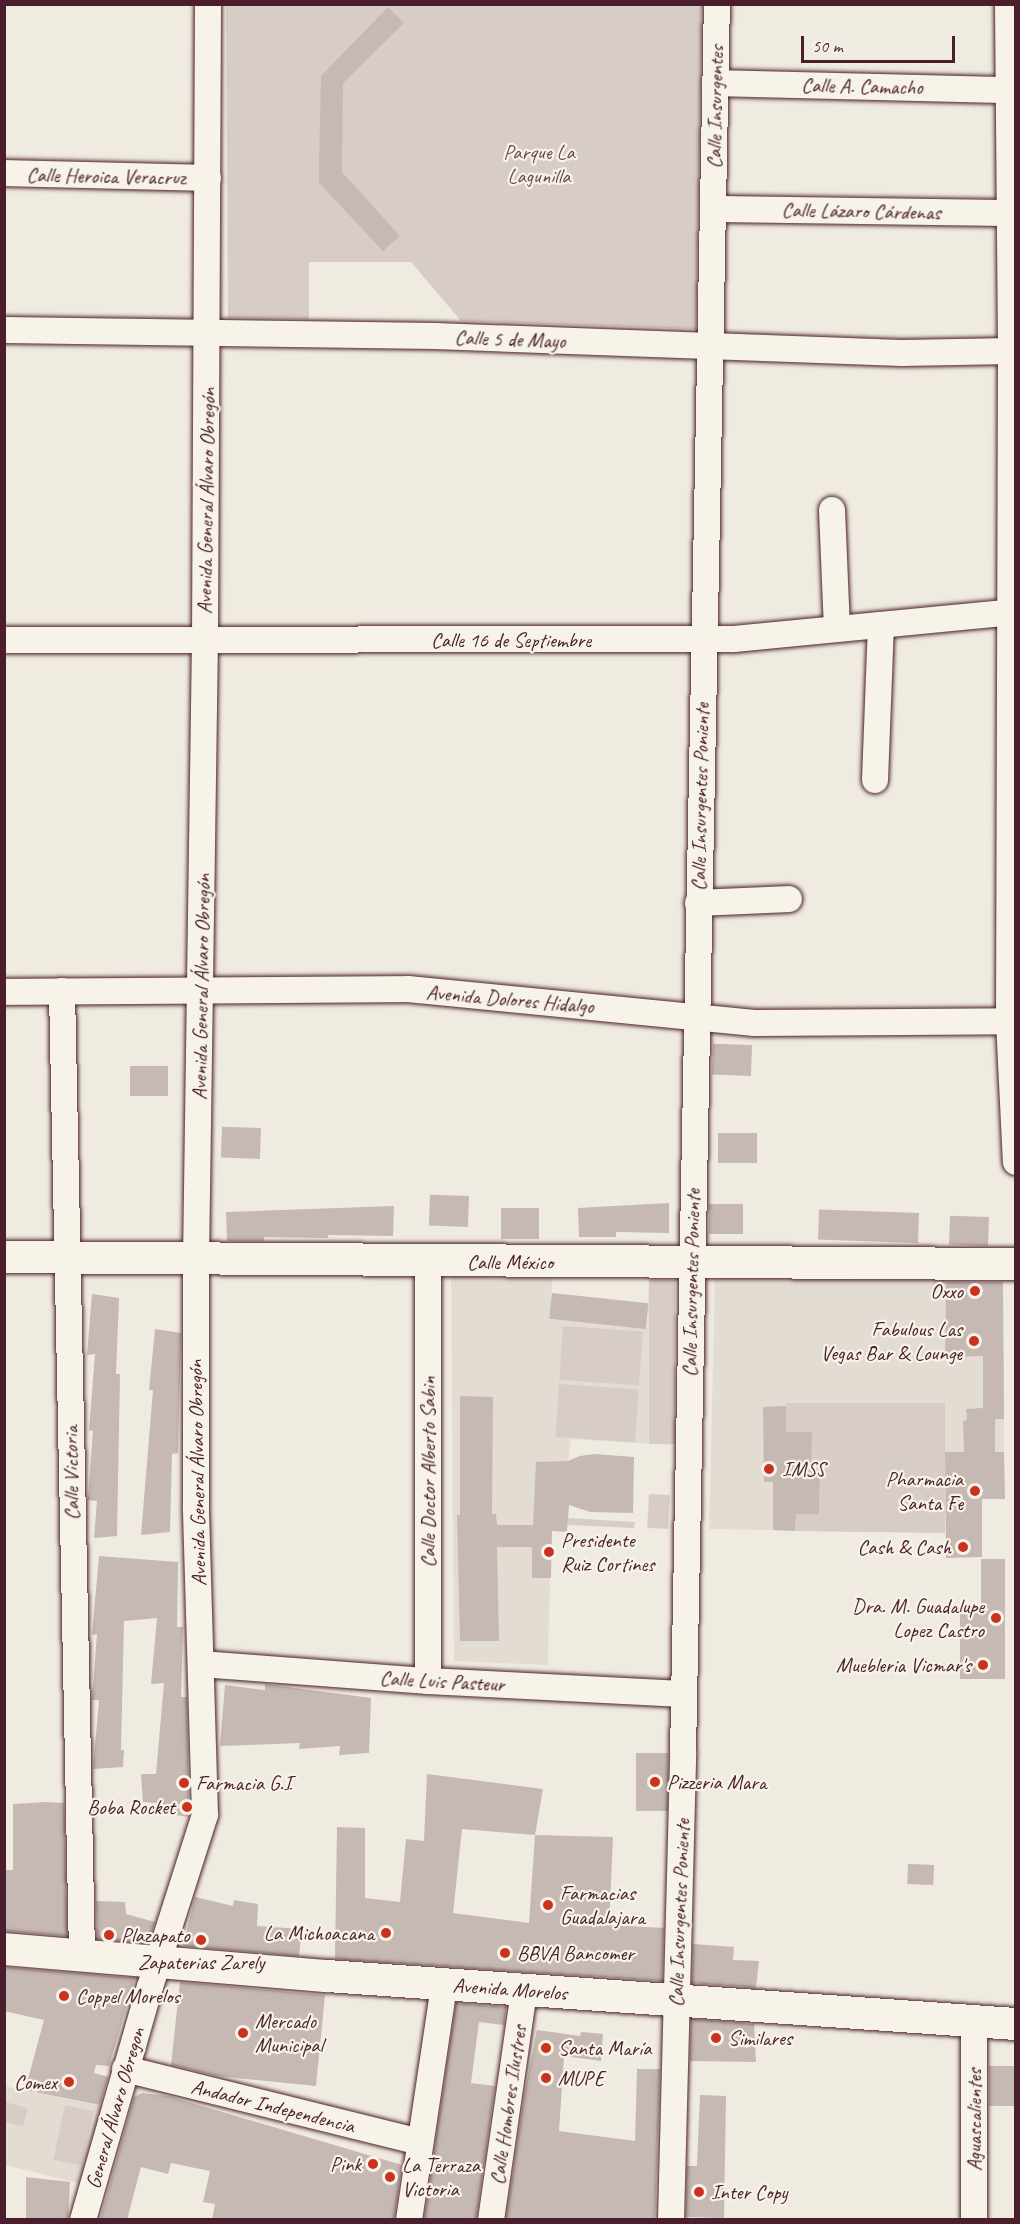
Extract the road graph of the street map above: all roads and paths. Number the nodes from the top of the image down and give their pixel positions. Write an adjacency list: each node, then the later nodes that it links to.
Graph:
1 (208, 4): 7 (street, Avenida General Álvaro Obregón)
2 (717, 4): 4 (street, Calle Insurgentes)
3 (1008, 4): 5 (street)
4 (715, 83): 5 (street, Calle A. Camacho); 8 (street, Calle Insurgentes)
5 (1009, 90): 9 (street)
6 (4, 173): 7 (street, Calle Heroica Veracruz)
7 (208, 178): 11 (street, Avenida General Álvaro Obregón)
8 (712, 209): 9 (street, Calle Lázaro Cárdenas); 12 (street, Calle Insurgentes)
9 (1010, 213): 13 (street)
10 (4, 330): 11 (street, Calle 5 de Mayo)
11 (208, 333): 12 (street, Calle 5 de Mayo); 19 (street, Avenida General Álvaro Obregón)
12 (710, 346): 13 (street, Calle 5 de Mayo); 20 (street, Calle Insurgentes Poniente)
13 (1013, 351): 15 (street)
14 (832, 510): 17 (street)
15 (1013, 613): 16 (street, Calle 16 de Septiembre); 28 (street)
16 (881, 625): 17 (street, Calle 16 de Septiembre); 21 (street)
17 (837, 629): 20 (street, Calle 16 de Septiembre)
18 (4, 640): 19 (street, Calle 16 de Septiembre)
19 (205, 640): 20 (street, Calle 16 de Septiembre); 24 (street, Avenida General Álvaro Obregón)
20 (704, 640): 23 (street, Calle Insurgentes Poniente)
21 (875, 780)
22 (789, 899): 23 (street)
23 (698, 903): 27 (street, Calle Insurgentes Poniente)
24 (201, 990): 25 (street, Avenida Dolores Hidalgo); 27 (street, Avenida Dolores Hidalgo); 32 (street, Avenida General Álvaro Obregón)
25 (62, 991): 26 (street, Avenida Dolores Hidalgo); 31 (street, Calle Victoria)
26 (4, 992)
27 (696, 1017): 28 (street, Avenida Dolores Hidalgo); 34 (street, Calle Insurgentes Poniente)
28 (1012, 1021): 29 (street)
29 (1016, 1162)
30 (4, 1257): 31 (main road, Calle México)
31 (67, 1257): 32 (main road, Calle México); 40 (street, Calle Victoria)
32 (196, 1260): 33 (main road, Calle México); 36 (street, Avenida General Álvaro Obregón)
33 (428, 1262): 34 (main road, Calle México); 37 (street, Calle Doctor Alberto Sabin)
34 (692, 1263): 35 (main road, Calle México); 38 (street, Calle Insurgentes Poniente)
35 (1016, 1264)
36 (201, 1664): 37 (street, Calle Luis Pasteur); 41 (street, Avenida General Álvaro Obregón)
37 (428, 1681): 38 (street, Calle Luis Pasteur)
38 (683, 1694): 44 (street, Calle Insurgentes Poniente)
39 (4, 1949): 40 (main road, Avenida Morelos)
40 (82, 1955): 41 (main road, Avenida Morelos)
41 (158, 1962): 42 (main road, Avenida Morelos); 47 (street, General Álvaro Obregon)
42 (444, 1985): 43 (main road, Avenida Morelos); 48 (street)
43 (524, 1990): 44 (main road, Avenida Morelos); 51 (street, Calle Hombres Ilustres)
44 (676, 2000): 45 (main road, Avenida Morelos); 52 (street, Calle Insurgentes Poniente)
45 (974, 2021): 46 (main road, Avenida Morelos); 53 (street, Aguascalientes)
46 (1016, 2024)
47 (125, 2069): 48 (street, Andador Independencia); 49 (street, General Álvaro Obregon)
48 (420, 2142): 50 (street)
49 (83, 2220)
50 (409, 2220)
51 (491, 2220)
52 (671, 2220)
53 (974, 2220)

